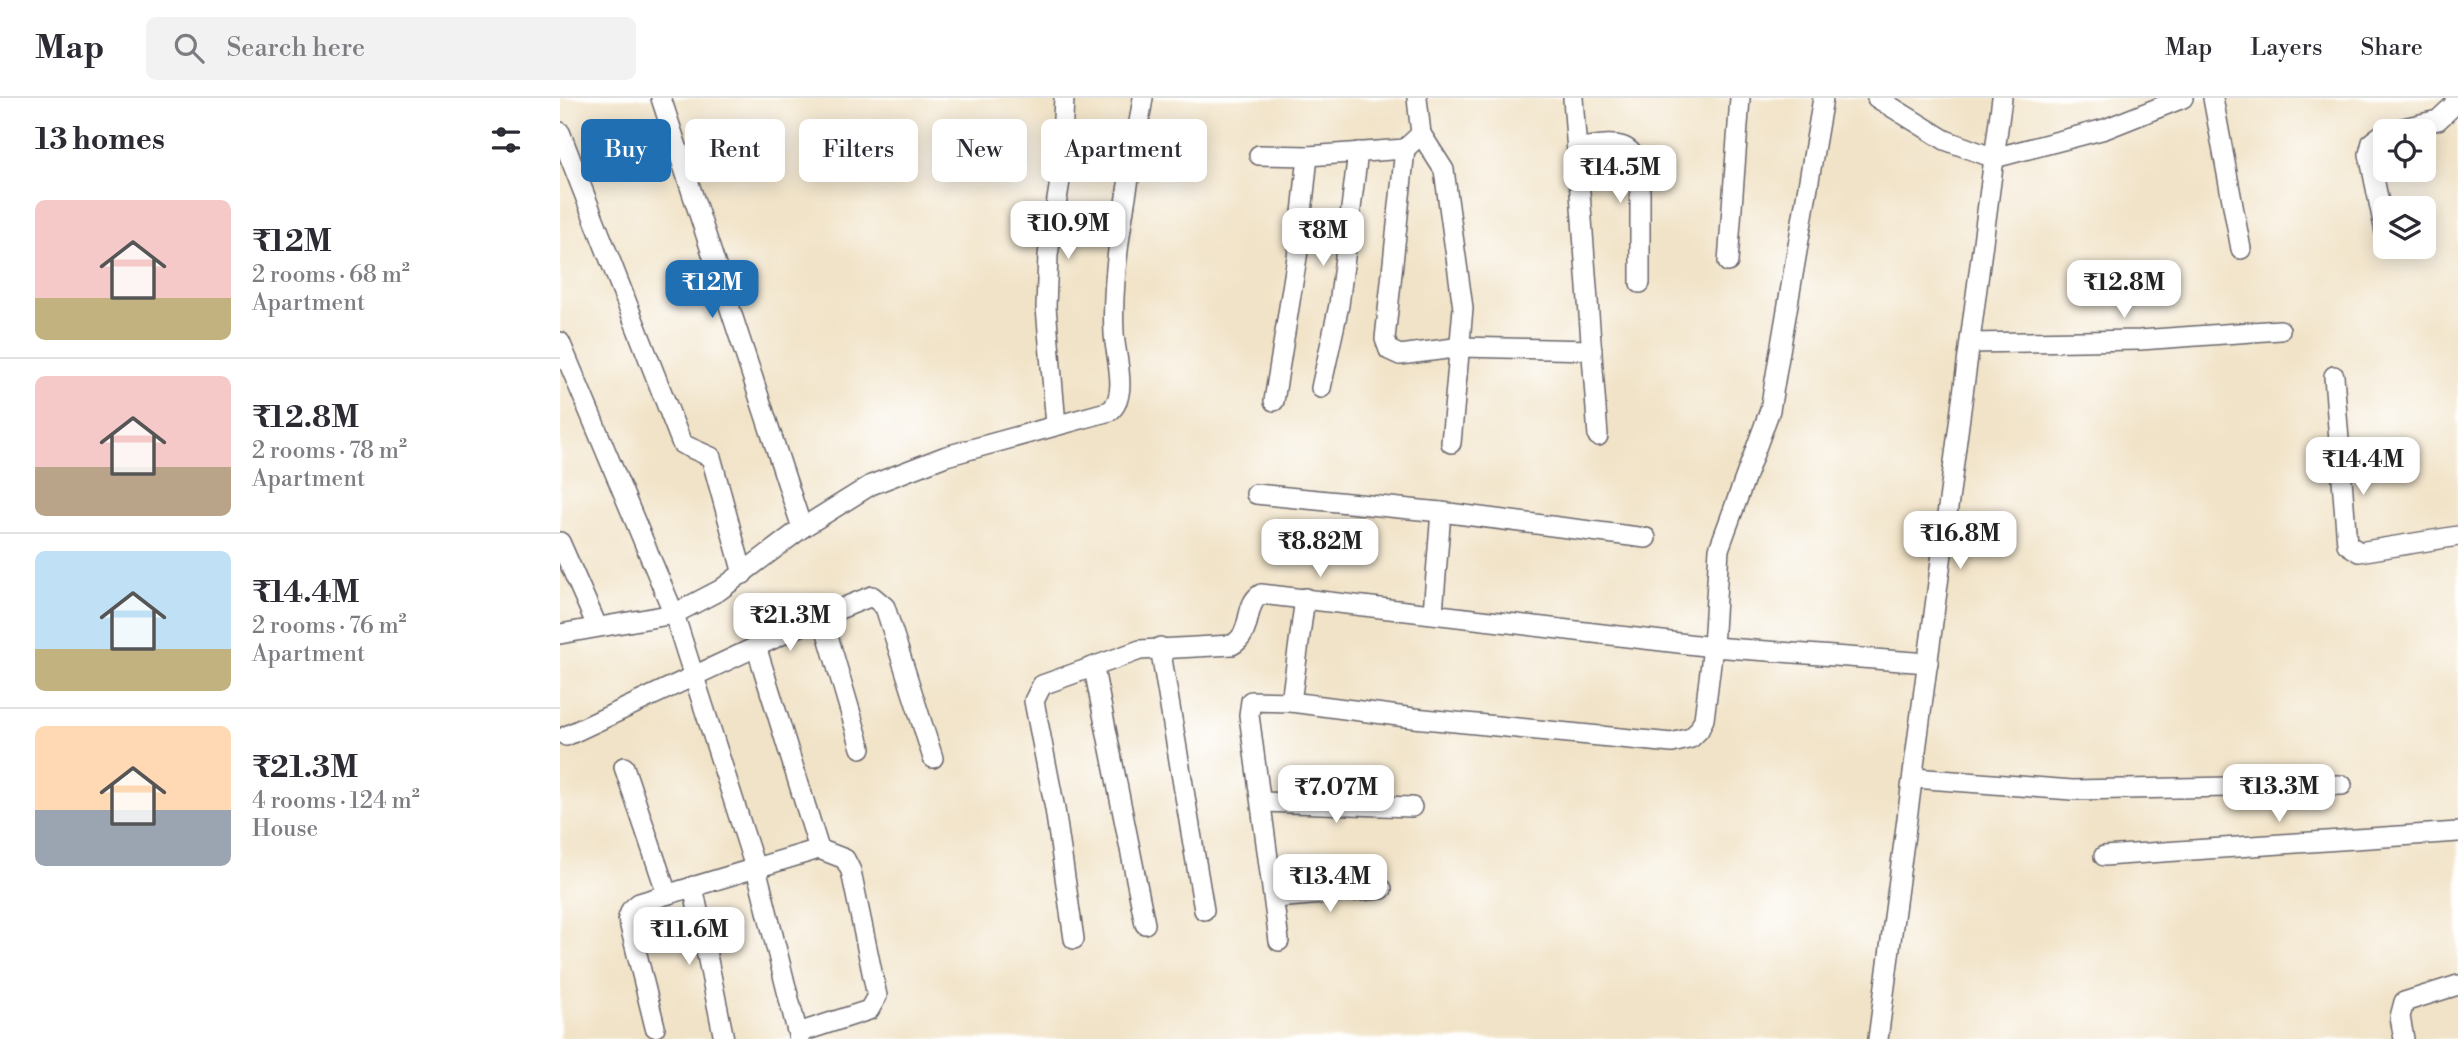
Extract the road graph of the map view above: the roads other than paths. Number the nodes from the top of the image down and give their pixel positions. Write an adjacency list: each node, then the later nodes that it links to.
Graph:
1 (662, 98): 40 (street)
2 (1064, 98): 35 (street)
3 (1143, 98): 35 (street)
4 (1417, 98): 15 (street)
5 (1573, 98): 17 (street)
6 (1740, 98): 25 (street)
7 (1823, 98): 53 (street)
8 (1877, 98): 22 (street)
9 (2002, 98): 22 (street)
10 (2183, 98): 22 (street)
11 (2213, 98): 24 (street)
12 (2455, 98): 13 (street)
13 (2436, 120)
14 (560, 132): 44 (street)
15 (1421, 134): 18 (street); 30 (street)
16 (2373, 141): 23 (street)
17 (1577, 148): 26 (street); 31 (street)
18 (1405, 149): 19 (street); 30 (street)
19 (1357, 152): 21 (street); 33 (street)
20 (1259, 155): 21 (street)
21 (1308, 156): 34 (street)
22 (1994, 158): 29 (street)
23 (2373, 174)
24 (2241, 249)
25 (1728, 262)
26 (1640, 283)
27 (2280, 330): 29 (street)
28 (560, 342): 47 (street)
29 (1970, 343): 54 (street)
30 (1462, 347): 31 (street); 37 (street)
31 (1592, 350): 36 (street)
32 (2334, 376): 41 (street)
33 (1321, 388)
34 (1274, 401)
35 (1056, 425): 40 (street)
36 (1598, 436)
37 (1451, 443)
38 (1256, 494): 39 (street)
39 (1441, 512): 42 (street); 46 (street)
40 (802, 528): 44 (street)
41 (2458, 536)
42 (1646, 538)
43 (560, 542): 49 (street)
44 (743, 573): 47 (street)
45 (1305, 598): 46 (street); 52 (street); 57 (street)
46 (1433, 612): 53 (street)
47 (674, 614): 49 (street); 56 (street)
48 (822, 616): 51 (street); 59 (street); 60 (street)
49 (597, 626): 50 (street)
50 (560, 634)
51 (756, 646): 56 (street); 67 (street)
52 (1160, 647): 55 (street); 74 (street)
53 (1713, 647): 54 (street); 57 (street)
54 (1928, 663): 62 (street)
55 (1094, 669): 75 (street); 76 (street)
56 (693, 675): 58 (street); 69 (street)
57 (1291, 702): 64 (street)
58 (566, 736)
59 (861, 748)
60 (933, 758)
61 (624, 767): 72 (street)
62 (1914, 778): 63 (street); 82 (street)
63 (2342, 785)
64 (1262, 803): 65 (street); 73 (street)
65 (1412, 807)
66 (2458, 832): 68 (street)
67 (819, 849): 69 (street); 80 (street)
68 (2104, 856)
69 (756, 870): 70 (street); 80 (street)
70 (693, 886): 72 (street); 81 (street)
71 (1382, 890): 73 (street)
72 (667, 894): 79 (street)
73 (1275, 898): 77 (street)
74 (1204, 911)
75 (1145, 924)
76 (1074, 939)
77 (1279, 941)
78 (2458, 985): 83 (street)
79 (655, 1027)
80 (798, 1036)
81 (724, 1039)
82 (1878, 1039)
83 (2404, 1039)

